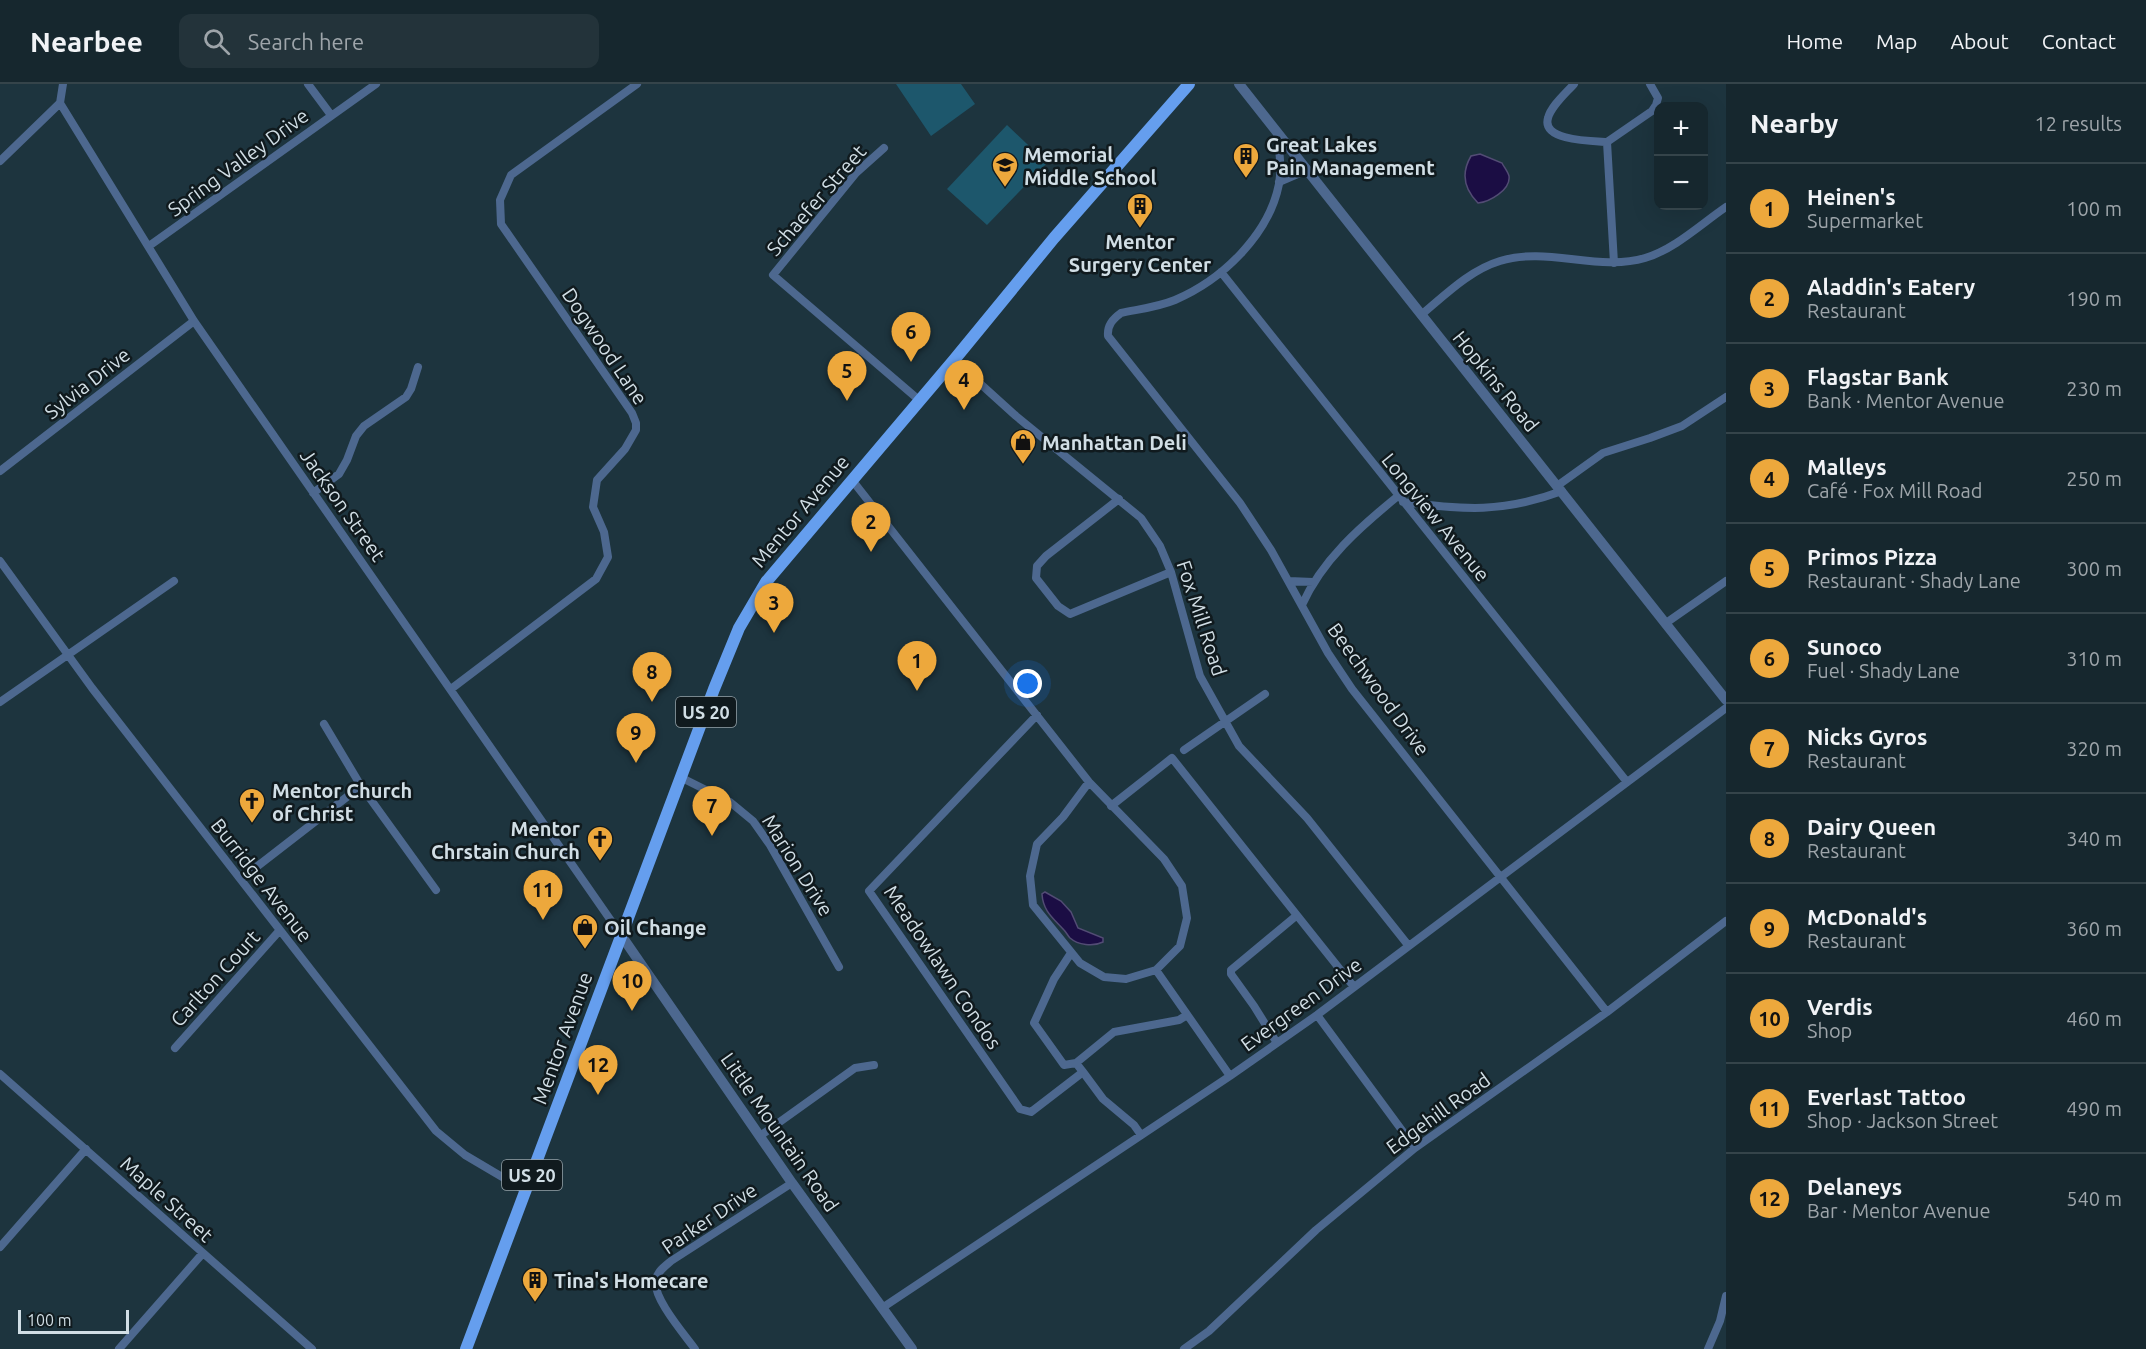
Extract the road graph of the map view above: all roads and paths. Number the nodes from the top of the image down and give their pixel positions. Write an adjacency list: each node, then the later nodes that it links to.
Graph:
1 (63, 84): 9 (street)
2 (308, 84): 10 (street)
3 (375, 84): 10 (street, Spring Valley Drive)
4 (637, 84): 42 (street, Dogwood Lane)
5 (1189, 84): 23 (main road, Mentor Avenue / US 20)
6 (1239, 84): 11 (street, Hopkins Road)
7 (1574, 84): 12 (street)
8 (1650, 84): 12 (street)
9 (60, 103): 14 (street); 18 (street, Jackson Street)
10 (331, 115): 18 (street, Spring Valley Drive)
11 (1277, 133): 15 (street, Hopkins Road); 16 (street)
12 (1607, 142): 19 (street)
13 (884, 148): 26 (street, Schaefer Street)
14 (0, 161)
15 (1307, 170): 16 (street); 21 (street, Hopkins Road)
16 (1279, 182): 20 (street)
17 (1726, 207): 19 (street)
18 (149, 246): 22 (street, Jackson Street)
19 (1614, 263): 21 (street)
20 (1221, 272): 32 (street, Longview Avenue); 36 (street, Beechwood Drive)
21 (1421, 315): 29 (street, Hopkins Road)
22 (194, 321): 27 (street, Sylvia Drive); 30 (street, Jackson Street)
23 (954, 360): 26 (main road, Mentor Avenue / US 20); 31 (street, Fox Mill Road)
24 (418, 367): 30 (street)
25 (1726, 397): 29 (street)
26 (919, 400): 28 (main road, Mentor Avenue / US 20)
27 (0, 471)
28 (852, 480): 47 (street); 51 (main road, Mentor Avenue / US 20)
29 (1559, 488): 32 (street); 40 (street, Hopkins Road)
30 (313, 492): 42 (street, Jackson Street)
31 (1119, 499): 34 (street, Fox Mill Road); 34 (street)
32 (1401, 499): 38 (street); 53 (street, Longview Avenue)
33 (0, 561): 41 (street, Burridge Avenue)
34 (1171, 572): 48 (street, Fox Mill Road)
35 (174, 581): 41 (street)
36 (1289, 581): 38 (street); 39 (street, Beechwood Drive)
37 (1726, 581): 40 (street)
38 (1314, 582): 39 (street)
39 (1302, 605): 56 (street, Beechwood Drive)
40 (1666, 623): 44 (street, Hopkins Road)
41 (68, 654): 45 (street); 57 (street, Burridge Avenue)
42 (451, 689): 62 (street, Jackson Street)
43 (1265, 694): 48 (street)
44 (1726, 700)
45 (0, 702)
46 (1726, 708): 53 (street, Evergreen Drive)
47 (1037, 715): 52 (street); 75 (street, Meadowlawn Condos)
48 (1225, 721): 50 (street); 63 (street, Fox Mill Road)
49 (324, 724): 54 (street)
50 (1184, 750)
51 (682, 778): 62 (main road, Mentor Avenue / US 20); 65 (street, Marion Drive)
52 (1089, 782): 55 (street); 64 (street)
53 (1627, 782): 56 (street, Evergreen Drive)
54 (361, 786): 57 (street); 58 (street)
55 (1111, 807): 59 (street); 66 (street)
56 (1501, 877): 63 (street, Evergreen Drive); 68 (street, Beechwood Drive)
57 (241, 879): 61 (street, Burridge Avenue)
58 (436, 890)
59 (1296, 916): 67 (street); 71 (street)
60 (1726, 921): 68 (street, Edgehill Road)
61 (280, 930): 72 (street, Carlton Court); 83 (street, Burridge Avenue)
62 (621, 935): 78 (street, Little Mountain Road); 83 (main road, Mentor Avenue / US 20)
63 (1408, 945): 67 (street, Evergreen Drive)
64 (1071, 953): 66 (street); 73 (street)
65 (839, 967)
66 (1156, 970): 69 (street)
67 (1354, 987): 70 (street, Evergreen Drive)
68 (1607, 1012): 80 (street, Edgehill Road)
69 (1187, 1015): 73 (street); 77 (street)
70 (1317, 1015): 71 (street, Evergreen Drive); 80 (street)
71 (1277, 1043): 77 (street, Evergreen Drive)
72 (175, 1048)
73 (1076, 1064): 75 (street)
74 (874, 1065): 78 (street)
75 (1083, 1072): 79 (street)
76 (0, 1074): 81 (street, Maple Street)
77 (1230, 1076): 79 (street, Evergreen Drive)
78 (760, 1136): 82 (street, Little Mountain Road)
79 (1141, 1136): 87 (street, Evergreen Drive)
80 (1415, 1148): 93 (street, Edgehill Road)
81 (86, 1149): 84 (street); 85 (street, Maple Street)
82 (792, 1183): 87 (street, Little Mountain Road); 91 (street, Parker Drive)
83 (526, 1191): 88 (main road, Mentor Avenue / US 20)
84 (0, 1247)
85 (203, 1253): 89 (street); 90 (street, Maple Street)
86 (1726, 1296): 94 (street)
87 (882, 1308): 92 (street, Little Mountain Road)
88 (468, 1348)
89 (119, 1349)
90 (312, 1349)
91 (694, 1349)
92 (912, 1349)
93 (1184, 1349)
94 (1708, 1349)

